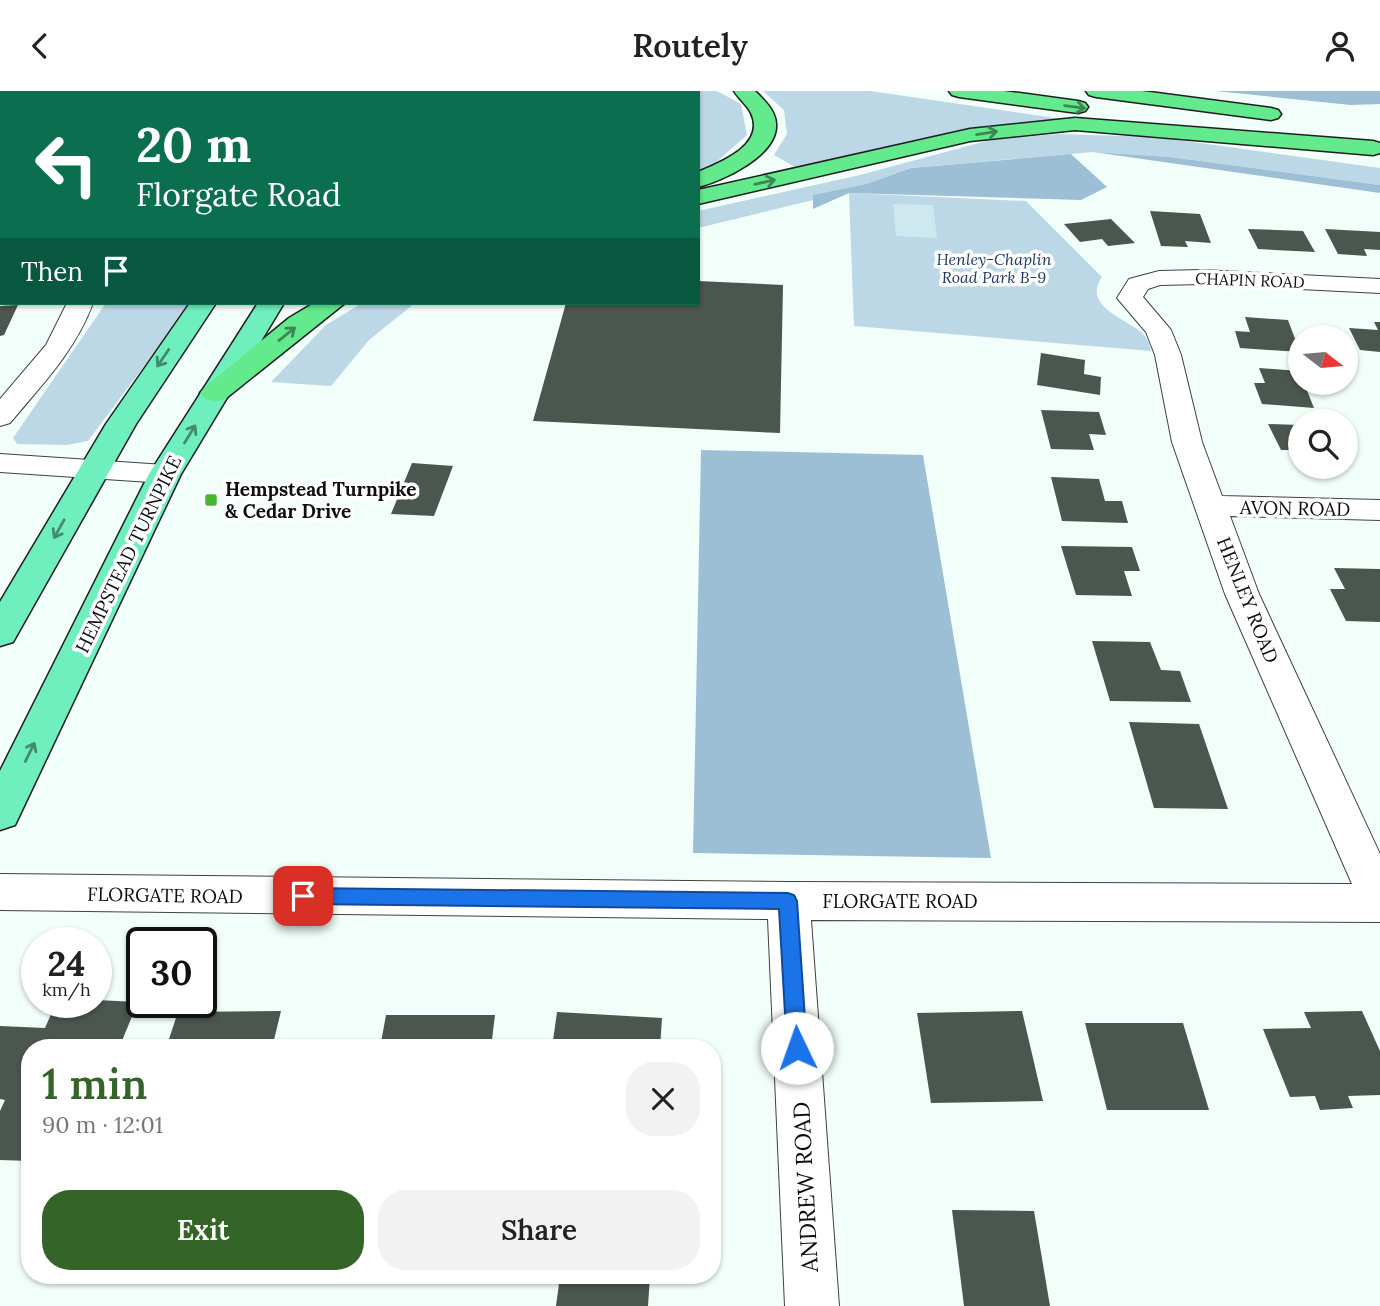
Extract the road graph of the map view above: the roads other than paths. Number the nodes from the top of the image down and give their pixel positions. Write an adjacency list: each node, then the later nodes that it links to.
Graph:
1 (744, 91): 7 (highway)
2 (959, 91): 6 (highway, one-way to 6)
3 (1096, 91): 4 (highway)
4 (1150, 91)
5 (1358, 126): 6 (highway)
6 (1378, 142): 8 (highway, one-way to 6)
7 (700, 179)
8 (700, 197)
9 (1380, 286): 10 (street, CHAPIN ROAD)
10 (1130, 298): 20 (street, HENLEY ROAD)
11 (79, 305): 16 (street)
12 (202, 305): 18 (main road, one-way to 18)
13 (270, 305): 15 (main road, HEMPSTEAD TURNPIKE)
14 (329, 305): 15 (highway, one-way to 14)
15 (215, 393): 19 (main road, HEMPSTEAD TURNPIKE, one-way to 15)
16 (0, 417)
17 (0, 463): 18 (street)
18 (93, 469): 19 (street); 22 (main road, one-way to 22)
19 (165, 474): 23 (main road, HEMPSTEAD TURNPIKE, one-way to 19)
20 (1210, 506): 21 (street, AVON ROAD); 26 (street, HENLEY ROAD)
21 (1380, 510)
22 (0, 633)
23 (0, 813)
24 (0, 892): 25 (street, FLORGATE ROAD)
25 (788, 901): 26 (street, FLORGATE ROAD); 27 (street, ANDREW ROAD)
26 (1380, 901)
27 (812, 1306)

